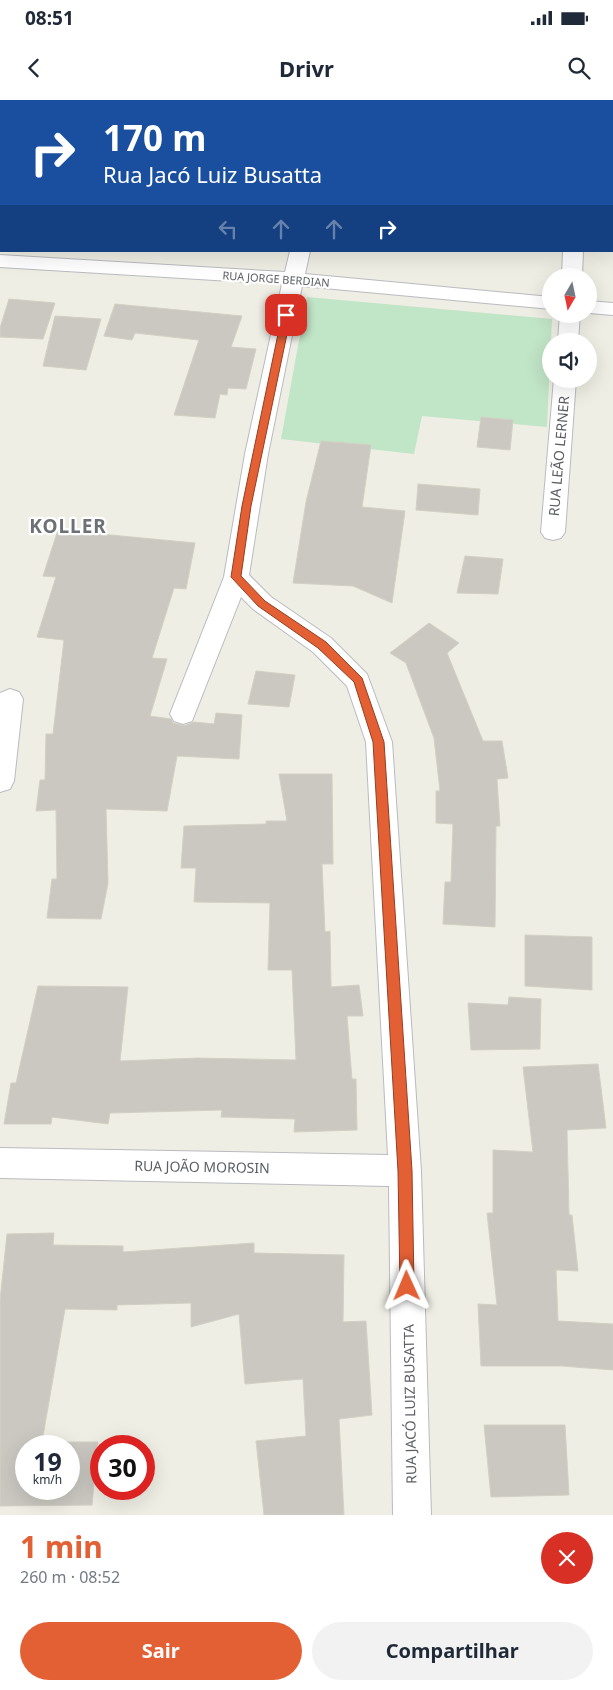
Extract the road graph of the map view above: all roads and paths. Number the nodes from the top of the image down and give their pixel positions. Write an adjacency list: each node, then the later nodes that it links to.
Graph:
1 (300, 252): 5 (street)
2 (572, 252): 4 (street)
3 (0, 261): 5 (street, RUA JORGE BERDIAN)
4 (572, 268)
5 (294, 280): 6 (street, RUA JORGE BERDIAN); 11 (street)
6 (542, 302)
7 (598, 307): 8 (street)
8 (613, 309)
9 (564, 388): 10 (street, RUA LEÃO LERNER)
10 (553, 532)
11 (236, 577): 13 (street); 16 (street, RUA JACÓ LUIZ BUSATTA)
12 (10, 698): 14 (street)
13 (183, 714)
14 (0, 781)
15 (0, 1163): 16 (street, RUA JOÃO MOROSIN)
16 (405, 1171): 17 (street, RUA JACÓ LUIZ BUSATTA)
17 (412, 1515)

